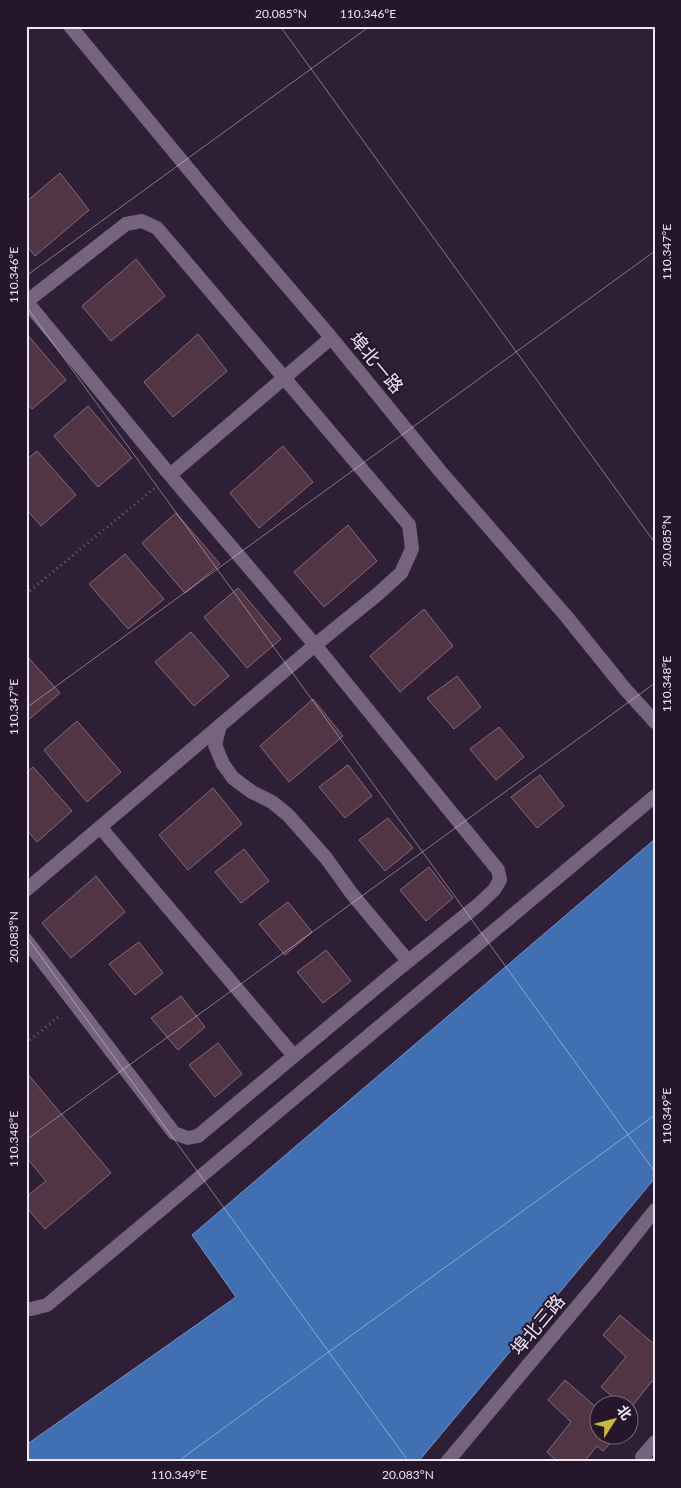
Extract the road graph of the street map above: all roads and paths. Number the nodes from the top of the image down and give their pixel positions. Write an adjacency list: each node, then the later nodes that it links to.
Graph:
1 (70, 26): 3 (street, 埠北一路)
2 (26, 301): 4 (street); 5 (street)
3 (331, 338): 4 (street); 8 (street, 埠北一路)
4 (284, 379): 5 (street); 7 (street)
5 (170, 475): 6 (path); 7 (street)
6 (26, 594)
7 (315, 645): 9 (street); 14 (street)
8 (655, 722)
9 (220, 726): 11 (street); 14 (street)
10 (655, 796): 19 (street)
11 (100, 827): 12 (street); 17 (street)
12 (26, 890)
13 (26, 940): 15 (street)
14 (408, 961): 17 (street)
15 (75, 1003): 16 (path); 17 (street)
16 (26, 1043)
17 (294, 1056)
18 (655, 1210): 22 (street, 埠北三路)
19 (26, 1309)
20 (655, 1442): 21 (street)
21 (642, 1460)
22 (447, 1462)

